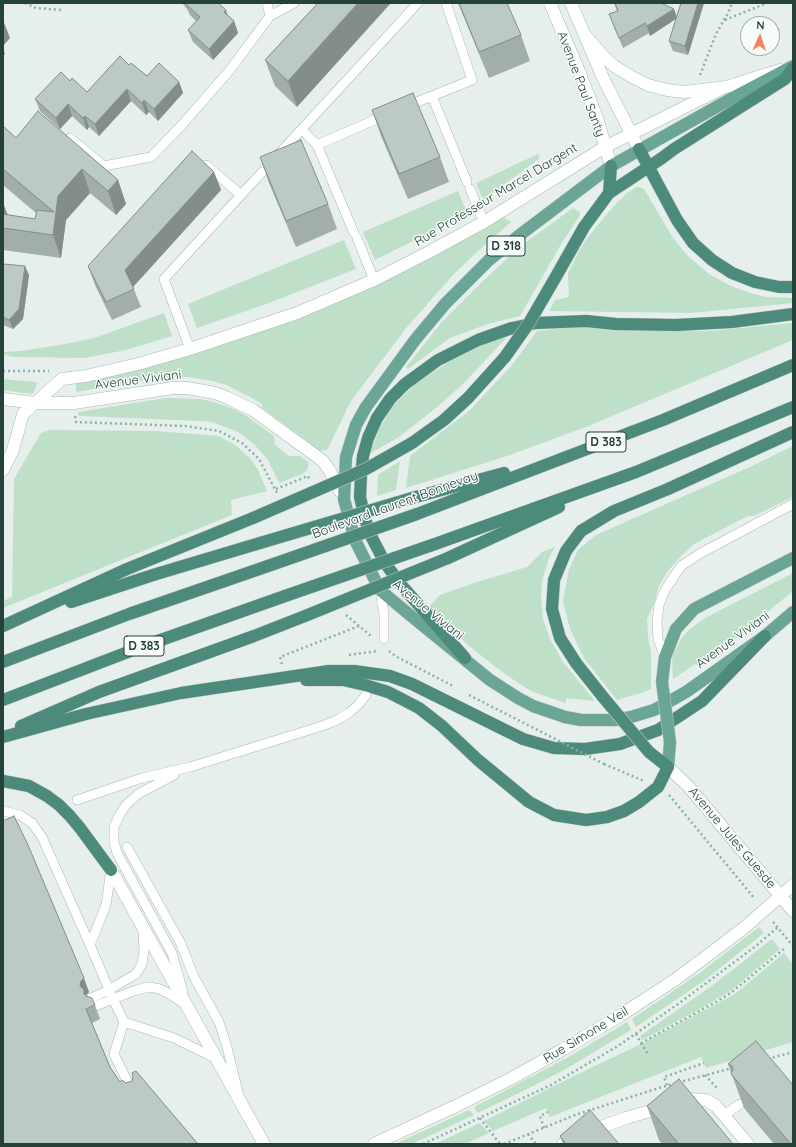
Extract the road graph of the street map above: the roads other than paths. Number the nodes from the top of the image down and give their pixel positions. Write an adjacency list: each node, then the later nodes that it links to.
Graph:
1 (267, 3): 7 (lane)
2 (294, 3): 7 (lane)
3 (418, 3): 12 (lane)
4 (446, 3): 11 (lane)
5 (550, 3): 16 (street, Avenue Paul Santy)
6 (571, 3): 8 (street, Avenue Paul Santy)
7 (270, 16): 14 (lane)
8 (584, 34): 10 (street); 13 (street, Avenue Paul Santy)
9 (793, 67): 10 (street, Rue Professeur Marcel Dargent); 17 (main road); 20 (highway)
10 (726, 87): 13 (street, Rue Professeur Marcel Dargent)
11 (432, 96): 15 (lane); 23 (lane)
12 (302, 130): 15 (lane); 22 (lane)
13 (631, 134): 16 (street, Rue Professeur Marcel Dargent); 17 (street, Avenue Paul Santy)
14 (70, 138)
15 (317, 145): 24 (lane)
16 (605, 147): 19 (street, Avenue Paul Santy); 23 (street, Rue Professeur Marcel Dargent)
17 (639, 149): 19 (main road); 20 (highway)
18 (201, 161): 22 (lane)
19 (611, 166): 21 (highway); 36 (main road, D 318)
20 (649, 166): 21 (highway); 25 (highway)
21 (609, 193): 41 (highway, bridge)
22 (241, 195): 27 (lane)
23 (484, 222): 24 (street, Rue Professeur Marcel Dargent)
24 (374, 280): 27 (street, Rue Professeur Marcel Dargent)
25 (793, 287)
26 (793, 314): 46 (highway)
27 (190, 349): 30 (street, Rue Professeur Marcel Dargent)
28 (793, 365): 33 (highway, Boulevard Laurent Bonnevay / D 383)
29 (3, 399): 30 (street, Avenue Viviani)
30 (36, 403): 34 (street, Rue Professeur Marcel Dargent); 36 (street, Avenue Viviani)
31 (793, 407): 35 (highway, D 383)
32 (793, 432): 54 (highway, bridge)
33 (567, 457): 41 (highway, bridge); 47 (highway, Boulevard Laurent Bonnevay / D 383, bridge)
34 (3, 470)
35 (636, 472): 50 (highway, D 383, bridge); 51 (highway, bridge)
36 (344, 499): 39 (main road, Avenue Viviani)
37 (793, 504): 45 (lane)
38 (793, 558): 45 (main road)
39 (380, 590): 44 (lane); 46 (main road, Avenue Viviani)
40 (793, 612): 43 (main road, Avenue Viviani)
41 (24, 617): 42 (highway)
42 (3, 626)
43 (765, 636): 46 (main road, Avenue Viviani); 48 (highway)
44 (384, 639)
45 (665, 657): 54 (main road, bridge)
46 (465, 658)
47 (3, 662)
48 (271, 680): 52 (highway); 54 (highway)
49 (366, 695): 53 (lane)
50 (3, 700)
51 (3, 733)
52 (3, 737)
53 (190, 767): 56 (lane); 67 (lane)
54 (668, 767): 61 (street, Avenue Jules Guesde)
55 (3, 781): 59 (highway)
56 (77, 800)
57 (3, 811): 64 (lane)
58 (127, 847): 71 (lane)
59 (111, 870): 63 (street); 64 (lane)
60 (793, 885): 61 (street, Rue Simone Veil)
61 (780, 895): 62 (street, Avenue Jules Guesde); 75 (street, Rue Simone Veil)
62 (793, 911)
63 (143, 926): 65 (lane); 67 (street)
64 (90, 945): 65 (lane)
65 (111, 995): 66 (lane); 67 (lane); 68 (lane)
66 (93, 1002)
67 (186, 1005): 69 (street)
68 (124, 1022): 69 (lane); 70 (lane)
69 (215, 1058): 71 (street)
70 (132, 1091)
71 (241, 1104): 74 (street)
72 (740, 1104): 73 (lane)
73 (724, 1115): 76 (street); 77 (street)
74 (261, 1142)
75 (374, 1144)
76 (563, 1144)
77 (748, 1144)

